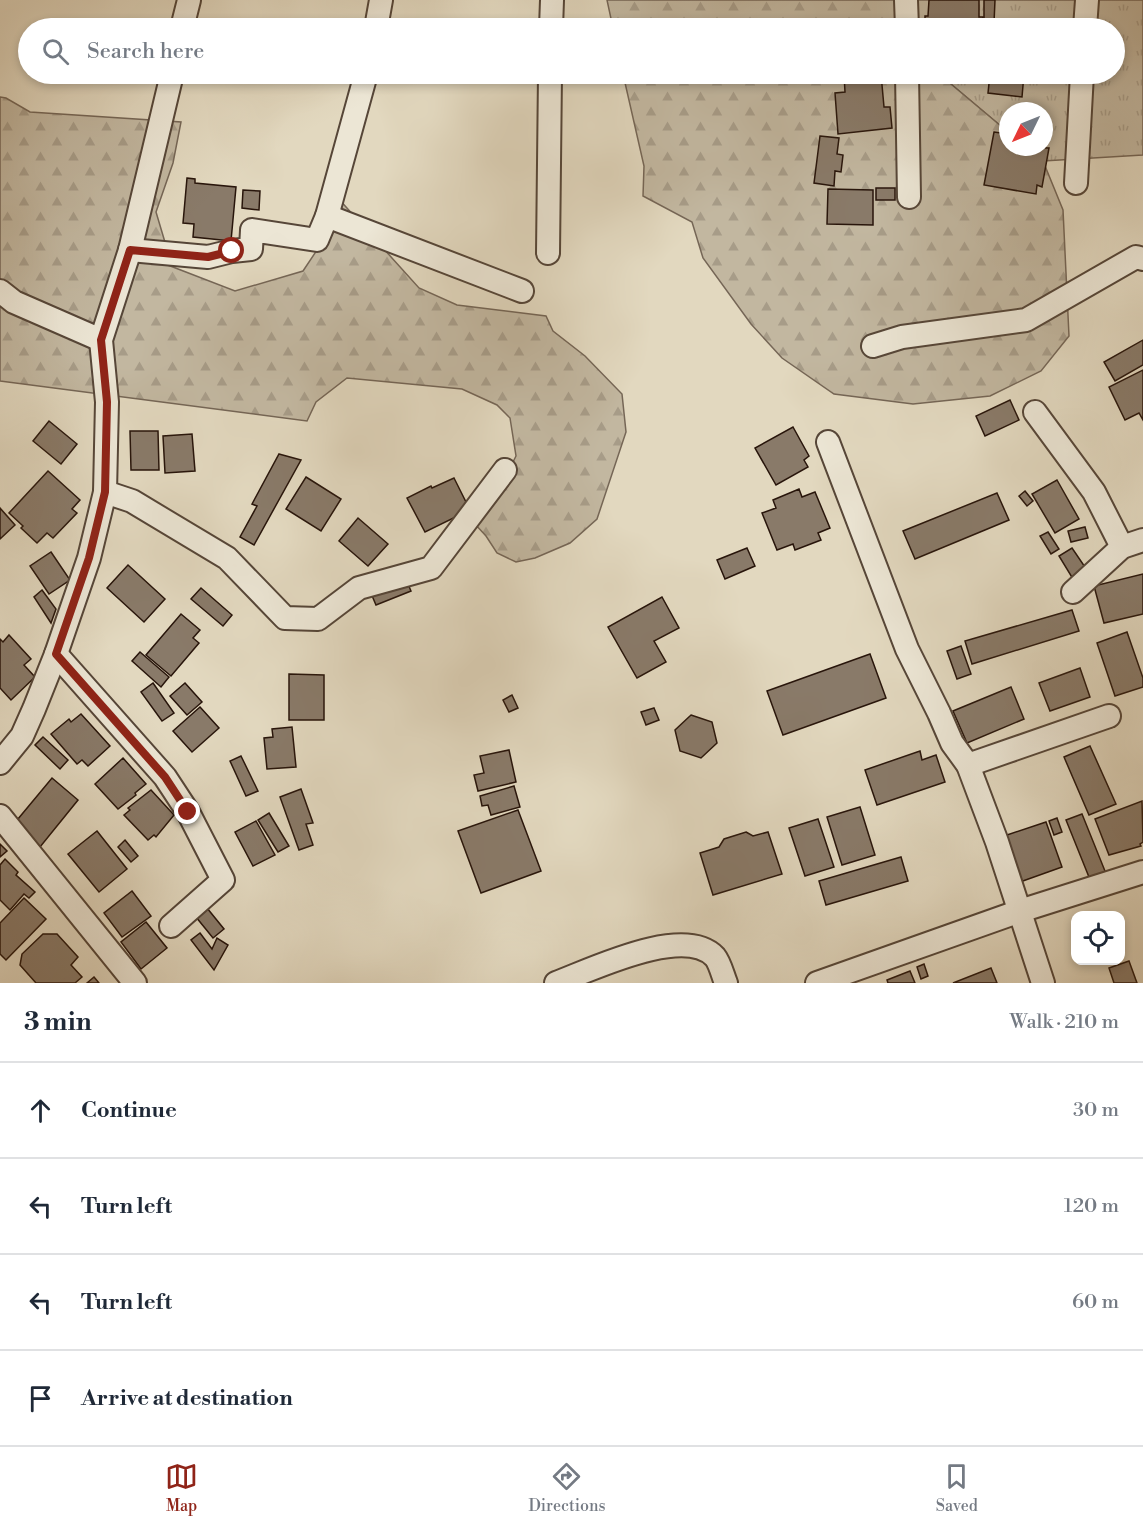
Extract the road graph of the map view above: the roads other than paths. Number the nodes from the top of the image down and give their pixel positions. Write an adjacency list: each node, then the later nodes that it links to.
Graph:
1 (189, 0): 6 (street)
2 (381, 0): 7 (street)
3 (552, 0): 8 (street)
4 (906, 0): 9 (street)
5 (1087, 0): 10 (street)
6 (184, 18)
7 (378, 18)
8 (551, 18)
9 (907, 18)
10 (1086, 18)
11 (170, 84): 19 (street)
12 (363, 84): 18 (street)
13 (550, 84): 20 (street)
14 (907, 84): 17 (street)
15 (1081, 84): 16 (street)
16 (1076, 183)
17 (909, 197)
18 (327, 216): 19 (street); 23 (street)
19 (130, 250): 24 (street)
20 (548, 253)
21 (1143, 259): 25 (street)
22 (0, 291): 24 (street)
23 (522, 291)
24 (101, 340): 29 (street)
25 (873, 346)
26 (1035, 412): 30 (street)
27 (828, 442): 35 (street)
28 (505, 470): 29 (street)
29 (105, 492): 32 (street)
30 (1133, 544): 31 (street)
31 (1073, 592)
32 (56, 654): 34 (street); 39 (street)
33 (1109, 716): 35 (street)
34 (0, 763)
35 (968, 765): 38 (street)
36 (0, 816): 40 (street)
37 (1143, 872): 38 (street)
38 (1020, 911): 43 (street); 44 (street)
39 (171, 926)
40 (135, 983)
41 (556, 983): 42 (street)
42 (726, 983)
43 (816, 983)
44 (1043, 983)

